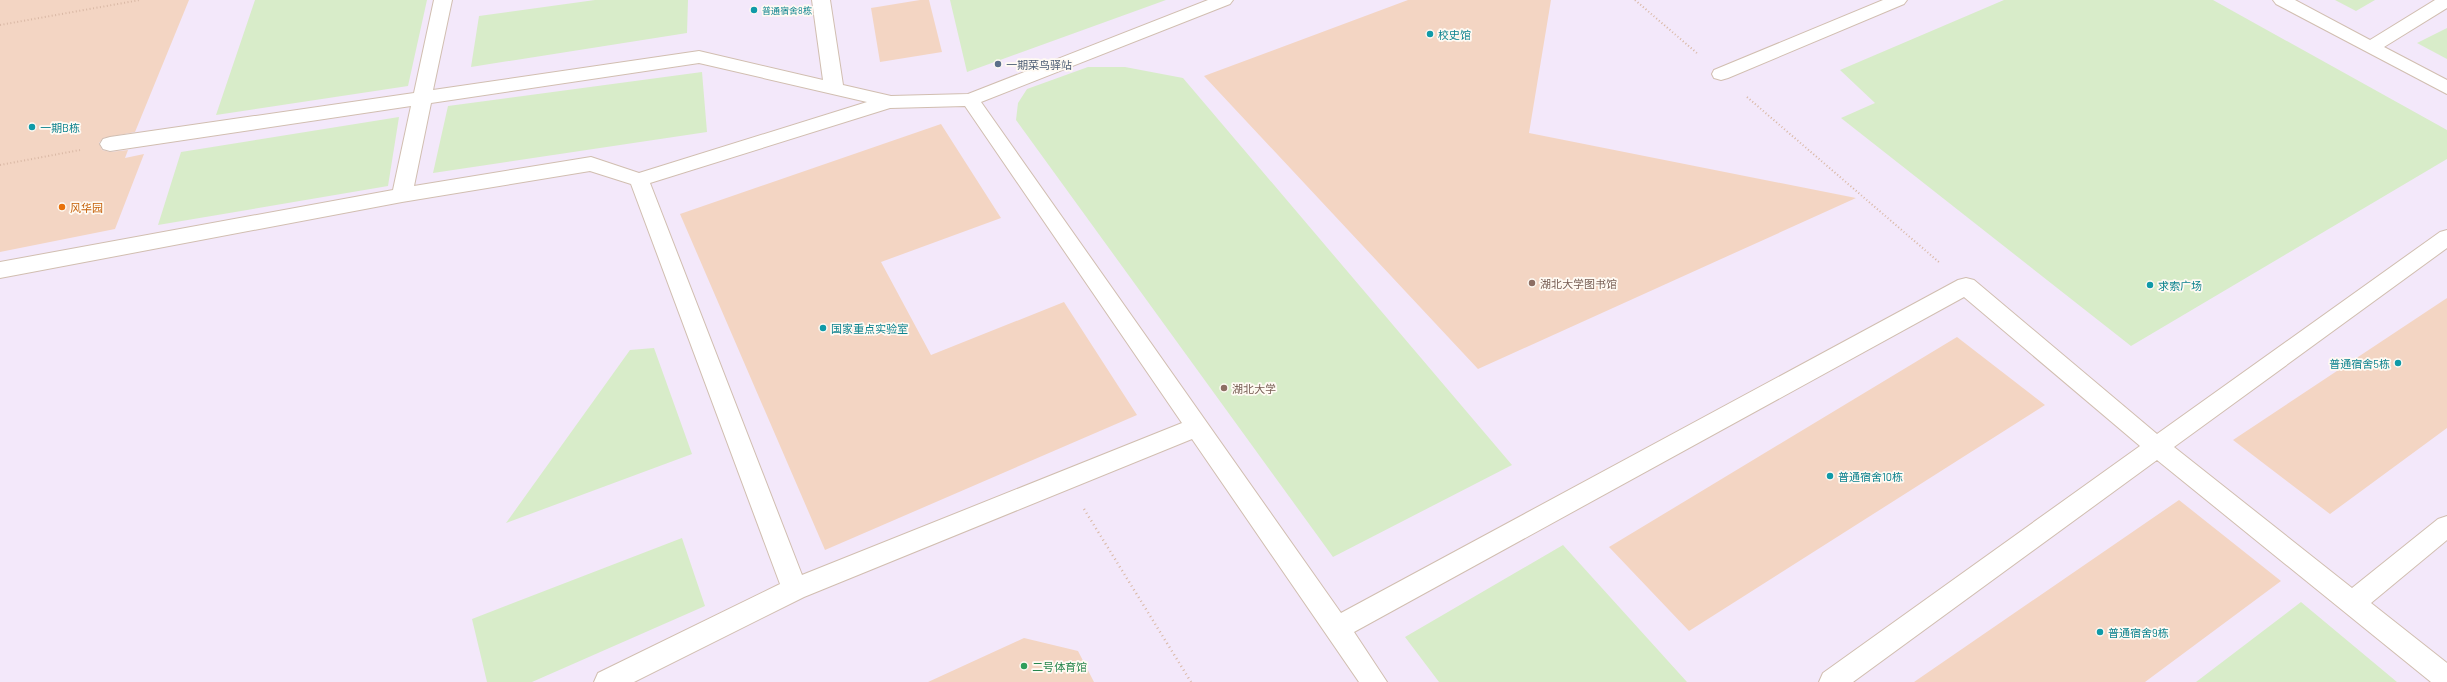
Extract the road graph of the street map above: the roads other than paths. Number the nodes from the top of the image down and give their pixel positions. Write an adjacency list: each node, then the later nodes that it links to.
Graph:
1 (443, 0): 11 (street)
2 (821, 0): 10 (street)
3 (1224, 0): 12 (street)
4 (1898, 0): 8 (street)
5 (2282, 0): 7 (street)
6 (2447, 0): 7 (street)
7 (2371, 47): 9 (street)
8 (1721, 74)
9 (2447, 88)
10 (834, 89): 11 (street); 13 (street)
11 (423, 98): 14 (street); 16 (street)
12 (970, 100): 13 (street); 19 (street)
13 (889, 102): 15 (street)
14 (110, 144)
15 (639, 180): 16 (street); 22 (street)
16 (402, 195): 18 (street)
17 (2447, 237): 20 (street)
18 (0, 270)
19 (1197, 427): 22 (street); 24 (street)
20 (2158, 447): 23 (street); 24 (street); 28 (street)
21 (2447, 526): 23 (street)
22 (795, 589): 26 (street)
23 (2352, 603): 25 (street)
24 (1337, 628): 27 (street)
25 (2447, 679)
26 (607, 682)
27 (1374, 682)
28 (1832, 682)

